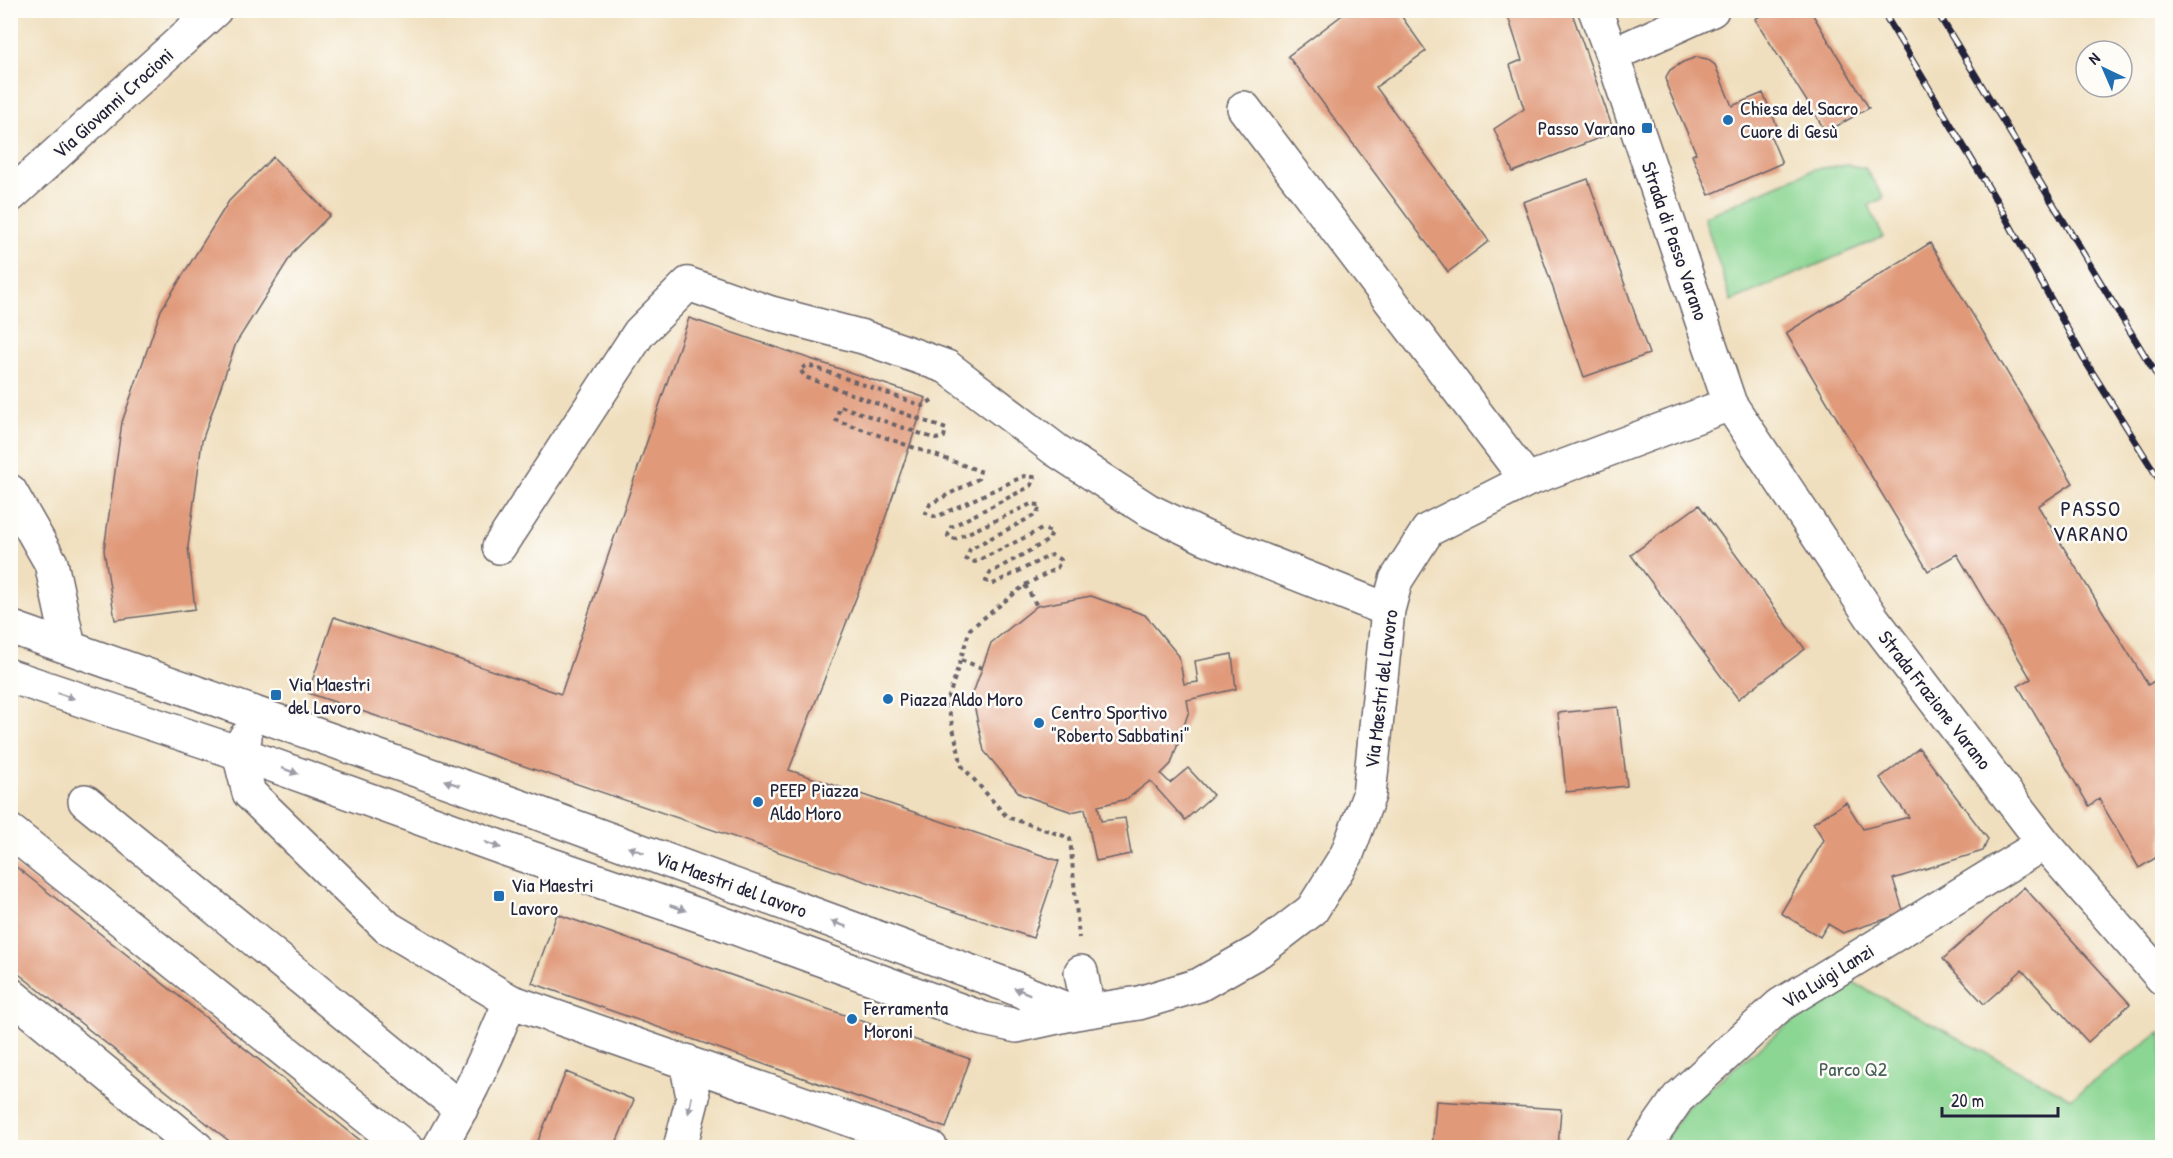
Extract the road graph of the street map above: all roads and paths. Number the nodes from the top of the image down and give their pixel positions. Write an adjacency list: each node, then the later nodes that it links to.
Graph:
1 (215, 10): 6 (street, Via Giovanni Crocioni)
2 (1594, 10): 4 (street, Strada di Passo Varano)
3 (1712, 10): 4 (street)
4 (1612, 55): 8 (street, Strada di Passo Varano)
5 (1244, 108): 9 (street)
6 (10, 196)
7 (936, 398): 12 (path)
8 (1731, 404): 9 (street, Via Maestri del Lavoro); 24 (street, Strada Frazione Varano)
9 (1527, 480): 14 (street, Via Maestri del Lavoro)
10 (10, 491): 16 (street)
11 (499, 547): 14 (street)
12 (1025, 585): 13 (path); 17 (path)
13 (1037, 606)
14 (1388, 610): 31 (street, Via Maestri del Lavoro)
15 (10, 627): 16 (street, Via Maestri del Lavoro)
16 (69, 647): 20 (street, Via Maestri del Lavoro)
17 (961, 660): 18 (path); 27 (path)
18 (982, 668)
19 (10, 676): 21 (street, Via Maestri del Lavoro, one-way to 21)
20 (254, 714): 21 (street); 25 (street, Via Maestri del Lavoro, one-way to 20)
21 (239, 753): 26 (street, Via Maestri del Lavoro, one-way to 26); 30 (street)
22 (85, 801): 33 (street)
23 (10, 831): 35 (street)
24 (2044, 843): 28 (street, Strada Frazione Varano); 39 (street, Via Luigi Lanzi)
25 (730, 884): 26 (street); 31 (street, Via Maestri del Lavoro, one-way to 25)
26 (716, 921): 31 (street, Via Maestri del Lavoro)
27 (1081, 972): 31 (street)
28 (2163, 978)
29 (10, 994): 34 (street)
30 (510, 1001): 32 (street); 33 (street)
31 (1082, 1012)
32 (686, 1061): 37 (street, one-way to 37); 38 (street)
33 (461, 1109): 36 (street)
34 (197, 1148)
35 (406, 1148)
36 (439, 1148)
37 (680, 1148)
38 (931, 1148)
39 (1643, 1148)

